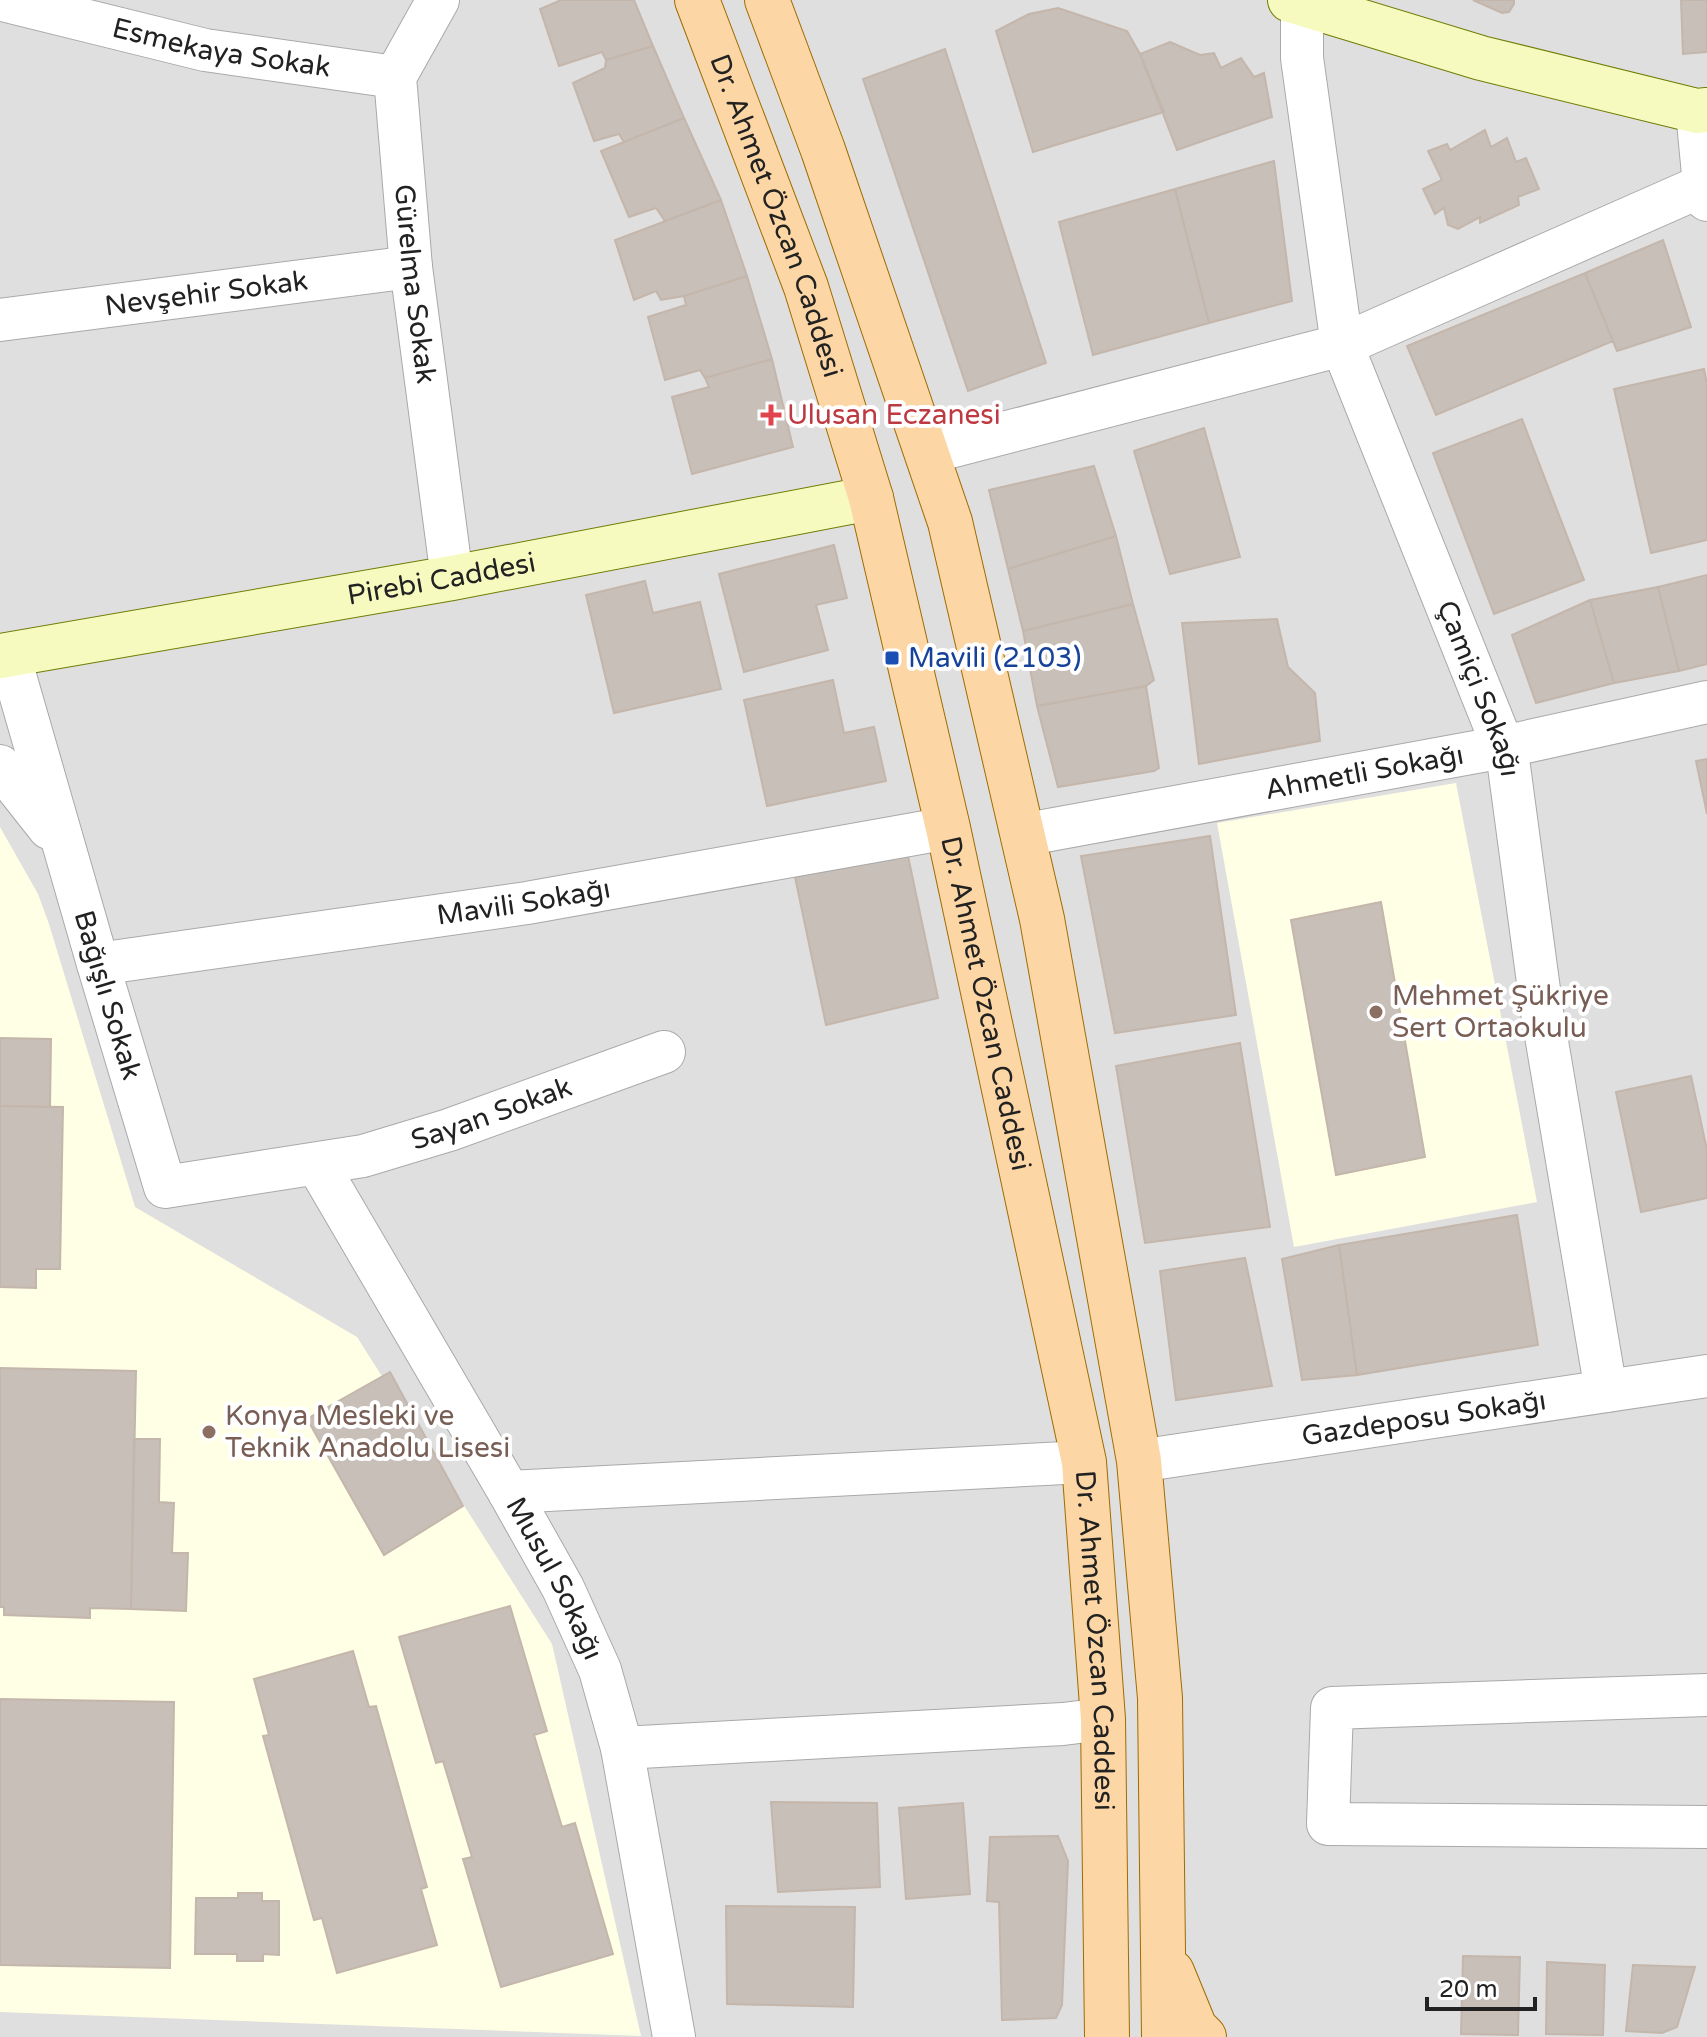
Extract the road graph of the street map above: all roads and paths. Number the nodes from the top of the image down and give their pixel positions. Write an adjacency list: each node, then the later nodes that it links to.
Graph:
1 (3, 0): 6 (street, Esmekaya Sokak)
2 (438, 0): 6 (street)
3 (697, 0): 13 (main road, Dr. Ahmet Özcan Caddesi)
4 (767, 0): 12 (main road, Dr. Ahmet Özcan Caddesi)
5 (1296, 2): 7 (street); 11 (street, Çamiçi Sokağı)
6 (395, 77): 9 (street, Gürelma Sokak)
7 (1702, 110): 8 (street)
8 (1705, 192): 11 (street)
9 (411, 267): 10 (street, Nevşehir Sokak); 14 (street, Gürelma Sokak)
10 (0, 320)
11 (1342, 345): 12 (street); 17 (street, Çamiçi Sokağı)
12 (927, 453): 20 (main road, Dr. Ahmet Özcan Caddesi)
13 (871, 498): 14 (street, Pirebi Caddesi); 19 (main road, Dr. Ahmet Özcan Caddesi)
14 (452, 578): 15 (street, Pirebi Caddesi)
15 (3, 655): 21 (street, Bağışlı Sokak)
16 (1707, 702): 17 (street, Ahmetli Sokağı)
17 (1503, 747): 20 (street, Ahmetli Sokağı); 26 (street, Çamiçi Sokağı)
18 (0, 766): 21 (street)
19 (948, 828): 22 (street, Mavili Sokağı); 28 (main road, Dr. Ahmet Özcan Caddesi)
20 (1022, 835): 27 (main road, Dr. Ahmet Özcan Caddesi)
21 (64, 850): 22 (street, Bağışlı Sokak)
22 (98, 964): 24 (street, Bağışlı Sokak)
23 (664, 1052): 24 (street, Sayan Sokak)
24 (317, 1164): 29 (street, Musul Sokağı)
25 (1707, 1376): 26 (street, Gazdeposu Sokağı)
26 (1606, 1391): 27 (street, Gazdeposu Sokağı)
27 (1139, 1461): 34 (main road, Dr. Ahmet Özcan Caddesi)
28 (1084, 1462): 29 (street); 31 (main road, Dr. Ahmet Özcan Caddesi)
29 (509, 1492): 32 (street, Musul Sokağı)
30 (1707, 1695): 33 (street)
31 (1103, 1719): 32 (street); 36 (main road, Dr. Ahmet Özcan Caddesi)
32 (622, 1748): 35 (street, Musul Sokağı)
33 (1707, 1827)
34 (1163, 1951): 37 (main road, Dr. Ahmet Özcan Caddesi); 38 (main road)
35 (674, 2037)
36 (1107, 2037)
37 (1164, 2037)
38 (1204, 2037)

